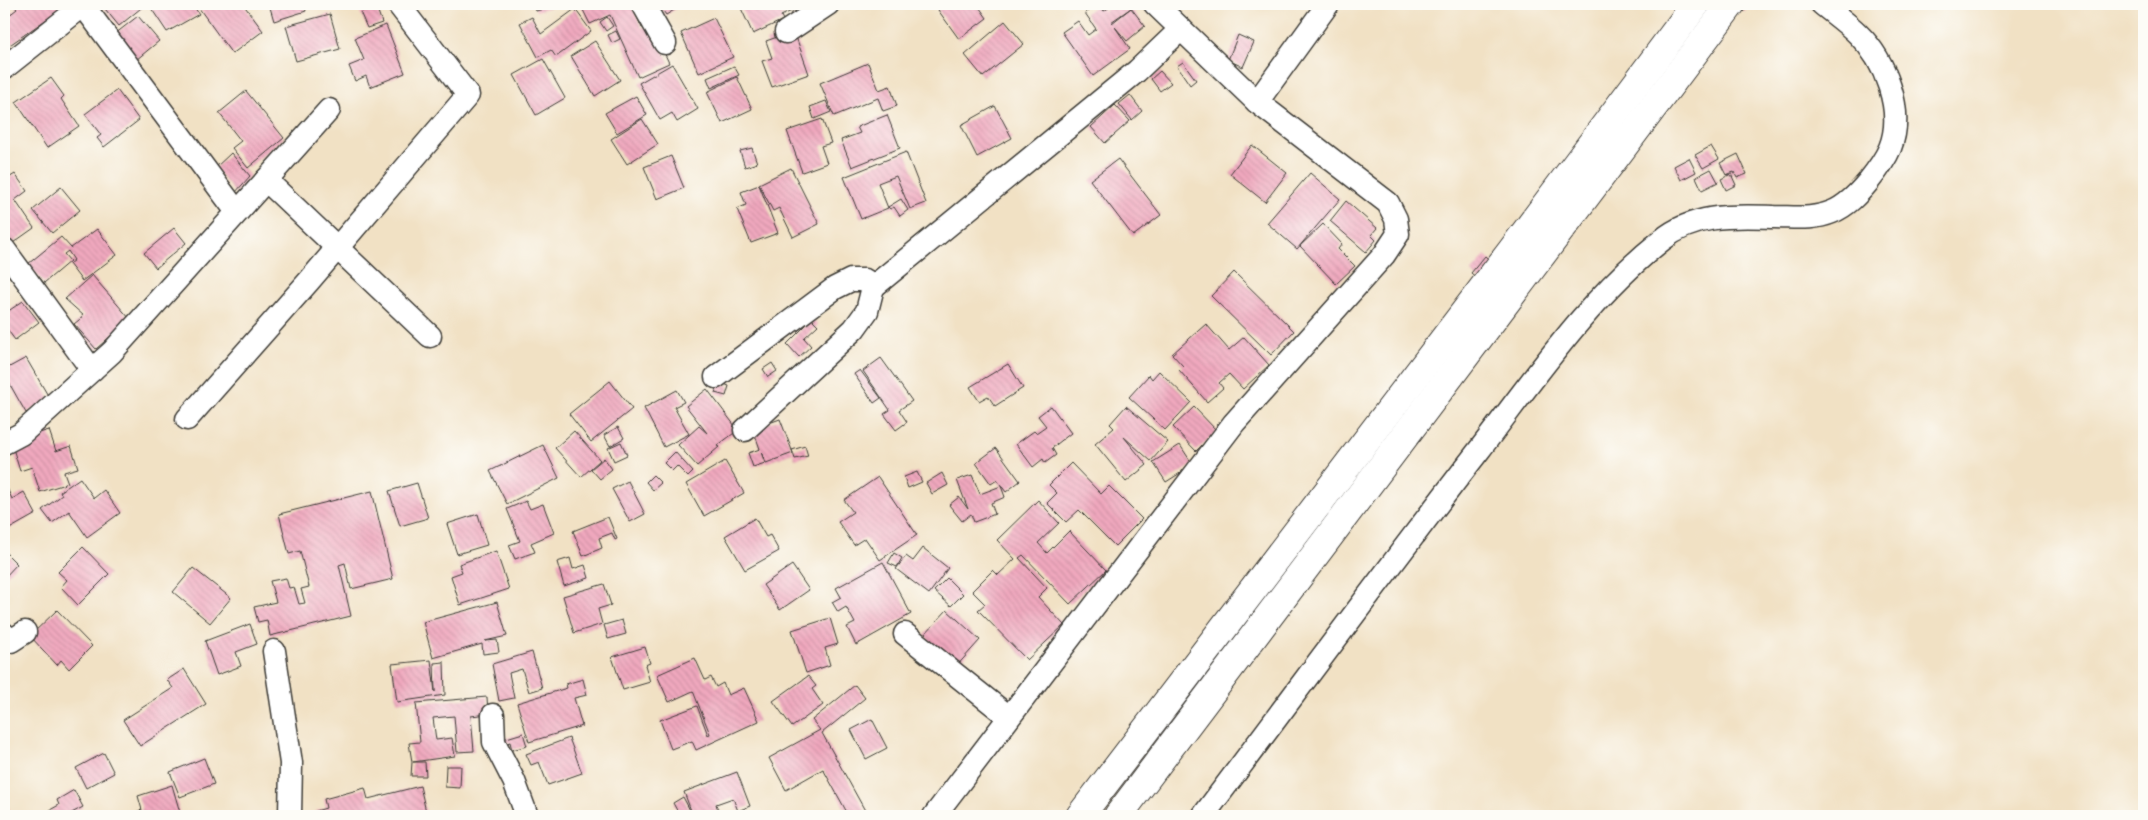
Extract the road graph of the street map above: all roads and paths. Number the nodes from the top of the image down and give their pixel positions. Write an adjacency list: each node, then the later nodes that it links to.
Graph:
1 (84, 4): 13 (street); 17 (street)
2 (398, 4): 18 (street)
3 (643, 4): 12 (street)
4 (828, 4): 11 (street)
5 (1155, 4): 10 (street)
6 (1328, 4): 14 (street)
7 (1696, 4): 34 (highway)
8 (1732, 4): 35 (highway)
9 (1822, 4): 36 (street)
10 (1181, 29): 14 (street); 20 (street)
11 (786, 32)
12 (665, 43)
13 (4, 68)
14 (1257, 102): 30 (street)
15 (329, 110): 16 (street)
16 (266, 180): 17 (street); 18 (street)
17 (237, 212): 22 (street)
18 (338, 248): 21 (street); 24 (street)
19 (4, 249): 22 (street)
20 (873, 287): 23 (street); 25 (street)
21 (430, 336)
22 (92, 370): 26 (street)
23 (716, 377)
24 (187, 419)
25 (745, 430)
26 (4, 443)
27 (905, 634): 30 (street)
28 (274, 651): 31 (street)
29 (493, 715): 32 (street)
30 (1009, 717): 33 (street)
31 (290, 816)
32 (528, 816)
33 (934, 816)
34 (1080, 816)
35 (1118, 816)
36 (1203, 816)

